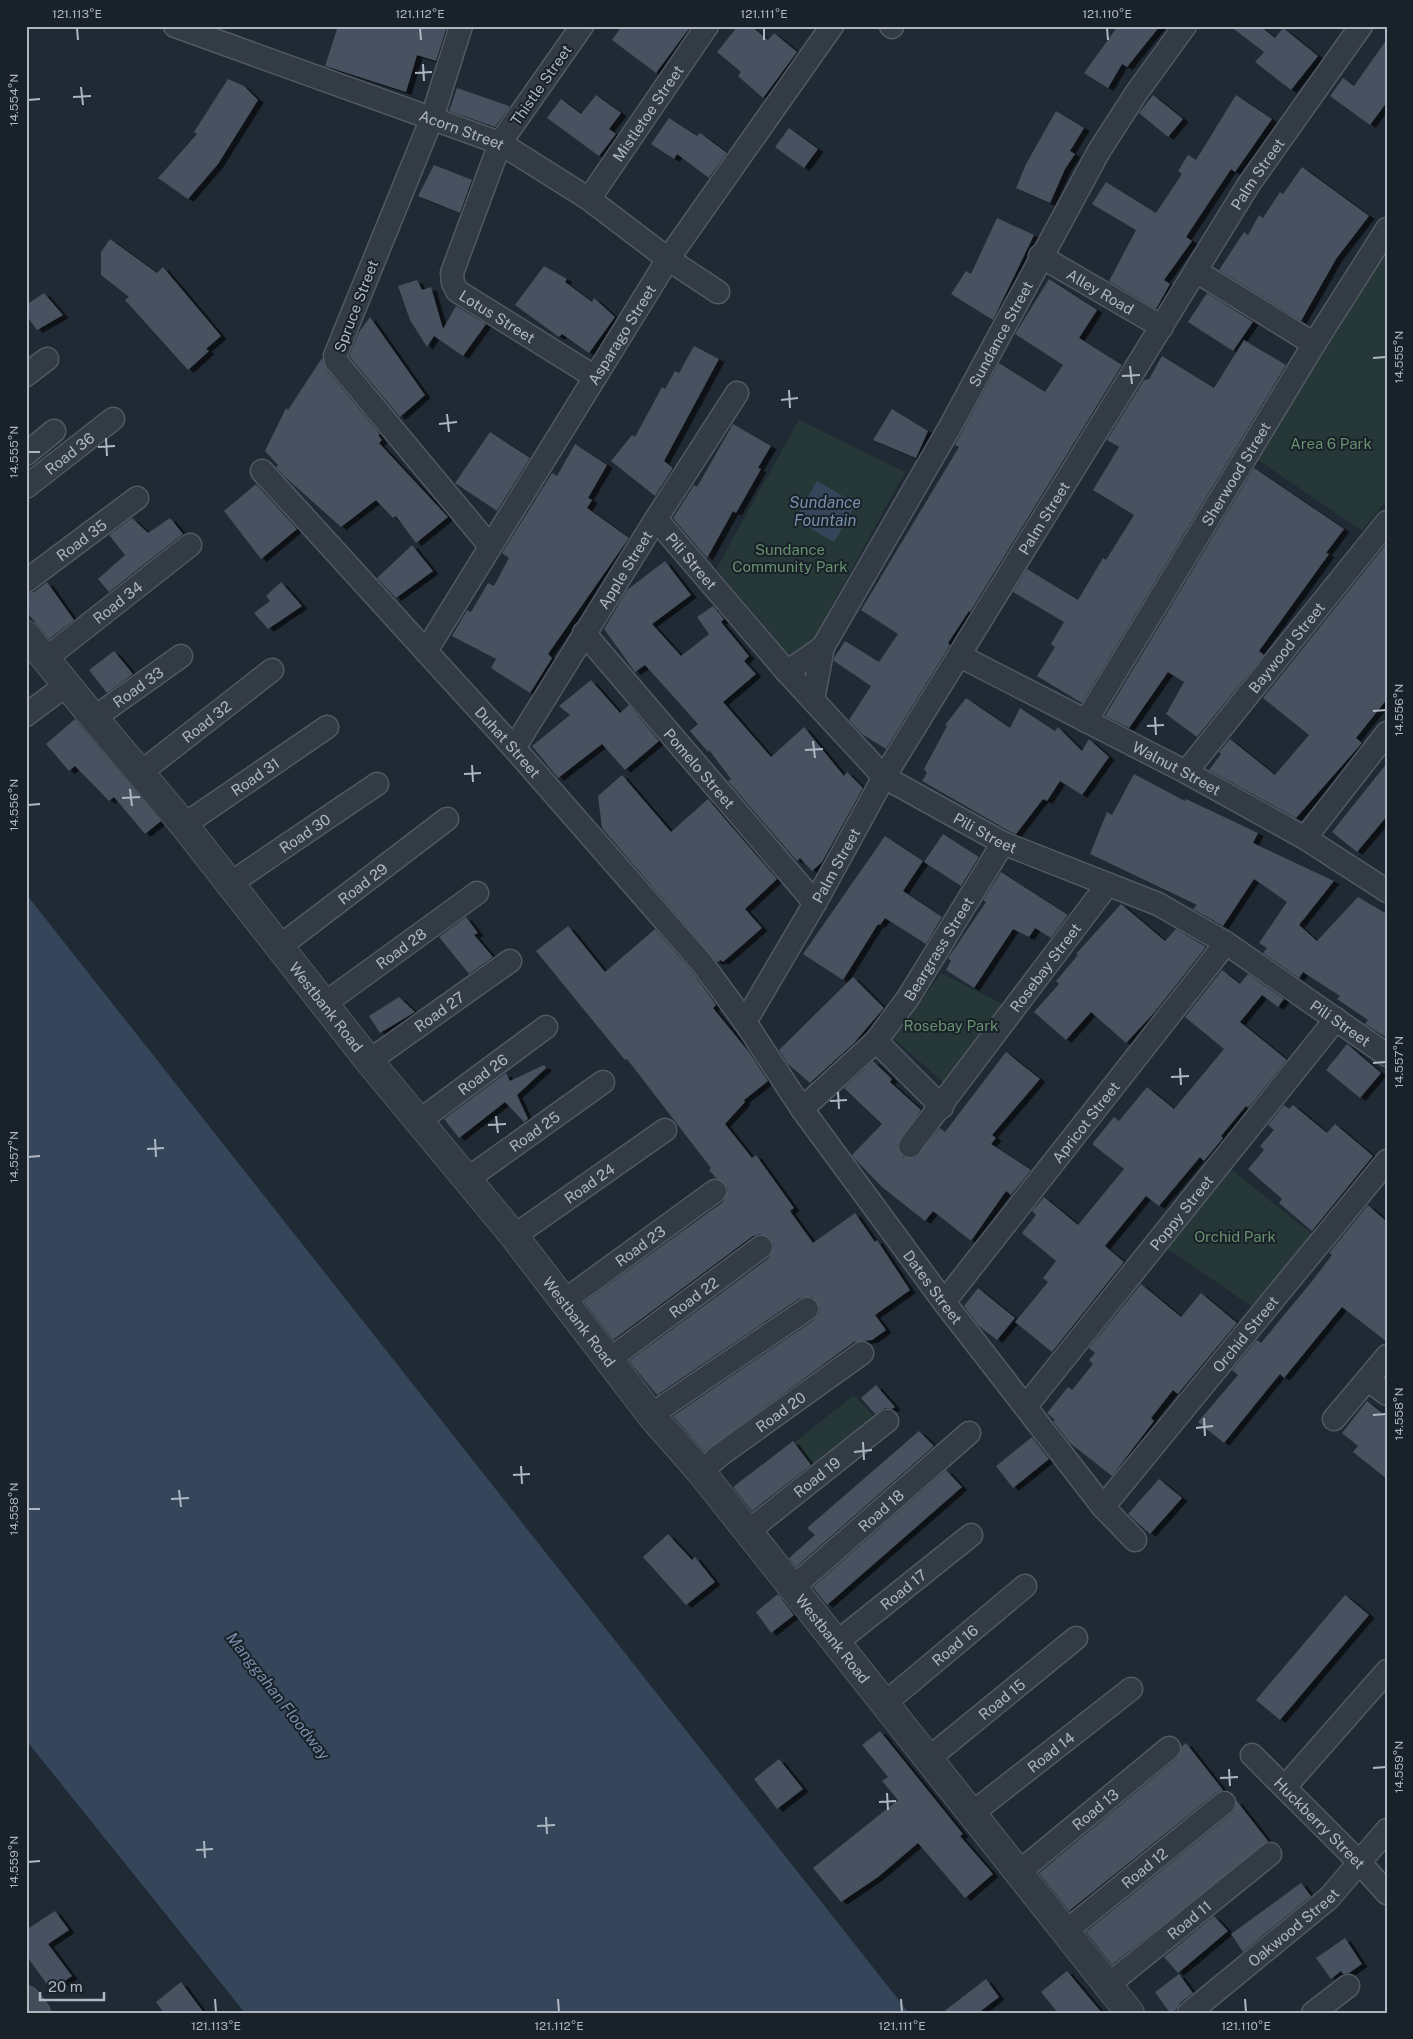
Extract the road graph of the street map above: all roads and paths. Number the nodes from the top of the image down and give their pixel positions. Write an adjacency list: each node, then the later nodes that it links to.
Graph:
1 (175, 26): 8 (street, Acorn Street)
2 (461, 26): 8 (street, Spruce Street)
3 (582, 26): 9 (street, Thistle Street)
4 (707, 26): 10 (street, Mistletoe Street)
5 (832, 26): 13 (street, Asparago Street)
6 (1185, 26): 12 (street, Sundance Street)
7 (1361, 26): 14 (street, Palm Street)
8 (432, 118): 9 (street, Acorn Street); 31 (street, Spruce Street)
9 (500, 143): 10 (street, Acorn Street); 20 (street, Lotus Street)
10 (589, 199): 13 (street, Acorn Street)
11 (1387, 229): 17 (street, Sherwood Street)
12 (1040, 256): 16 (street, Alley Road); 35 (street, Sundance Street)
13 (668, 259): 15 (street, Acorn Street); 20 (street, Asparago Street)
14 (1196, 271): 16 (street, Palm Street); 17 (street)
15 (718, 292)
16 (1162, 326): 38 (street, Palm Street)
17 (1314, 344): 46 (street, Sherwood Street)
18 (47, 359): 19 (street)
19 (26, 376)
20 (595, 377): 31 (street, Asparago Street)
21 (737, 393): 28 (street, Apple Street)
22 (113, 419): 26 (street, Road 36)
23 (54, 432): 24 (street)
24 (26, 454)
25 (262, 471): 36 (street, Duhat Street)
26 (26, 487)
27 (136, 498): 32 (street, Road 35)
28 (656, 519): 33 (street, Apple Street); 41 (street, Pili Street)
29 (1387, 522): 50 (street, Baywood Street)
30 (190, 545): 39 (street, Road 34)
31 (490, 546): 36 (street, Asparago Street)
32 (26, 582)
33 (584, 633): 49 (street, Apple Street); 62 (street, Pomelo Street)
34 (26, 635): 39 (street, Westbank Road)
35 (823, 646): 41 (street); 43 (street)
36 (426, 651): 49 (street, Duhat Street)
37 (181, 656): 45 (street, Road 33)
38 (960, 656): 46 (street, Walnut Street); 52 (street, Palm Street)
39 (45, 659): 42 (street, Westbank Road)
40 (272, 670): 51 (street, Road 32)
41 (787, 672): 43 (street, Pili Street)
42 (66, 685): 44 (street); 45 (street, Westbank Road)
43 (813, 700): 52 (street, Pili Street)
44 (26, 715)
45 (94, 718): 51 (street, Westbank Road)
46 (1086, 721): 50 (street, Walnut Street)
47 (327, 727): 55 (street, Road 31)
48 (1387, 733): 56 (street)
49 (514, 748): 68 (street, Duhat Street)
50 (1186, 772): 56 (street, Walnut Street)
51 (140, 773): 55 (street, Westbank Road)
52 (884, 777): 57 (street, Pili Street); 62 (street, Palm Street)
53 (377, 784): 58 (street, Road 30)
54 (447, 819): 64 (street, Road 29)
55 (184, 825): 58 (street, Westbank Road)
56 (1304, 838): 60 (street, Walnut Street)
57 (1002, 843): 59 (street, Pili Street); 70 (street, Beargrass Street)
58 (232, 884): 64 (street, Westbank Road)
59 (1108, 884): 63 (street, Pili Street); 74 (street, Rosebay Street)
60 (1387, 891)
61 (477, 893): 66 (street, Road 28)
62 (815, 903): 68 (street, Palm Street)
63 (1226, 942): 67 (street, Pili Street); 85 (street, Apricot Street)
64 (279, 947): 66 (street, Westbank Road)
65 (510, 961): 72 (street, Road 27)
66 (324, 1004): 72 (street, Westbank Road)
67 (1336, 1019): 71 (street, Pili Street); 92 (street, Poppy Street)
68 (745, 1022): 75 (street, Dates Street)
69 (546, 1027): 76 (street, Road 26)
70 (876, 1041): 74 (street); 75 (street, Beargrass Street)
71 (1387, 1055)
72 (369, 1061): 76 (street, Westbank Road)
73 (603, 1082): 80 (street, Road 25)
74 (942, 1106): 78 (street, Rosebay Street)
75 (802, 1108): 85 (street, Dates Street)
76 (419, 1121): 80 (street, Westbank Road)
77 (665, 1130): 82 (street, Road 24)
78 (910, 1146)
79 (1387, 1161): 98 (street, Orchid Street)
80 (466, 1180): 82 (street, Westbank Road)
81 (715, 1192): 84 (street, Road 23)
82 (514, 1236): 84 (street, Westbank Road)
83 (761, 1247): 87 (street, Road 22)
84 (564, 1301): 87 (street, Westbank Road)
85 (944, 1302): 92 (street, Dates Street)
86 (807, 1309): 93 (street)
87 (618, 1353): 93 (street, Westbank Road)
88 (862, 1354): 97 (street, Road 20)
89 (1387, 1356): 90 (street)
90 (1368, 1380): 91 (street); 94 (street)
91 (1387, 1394)
92 (1026, 1406): 98 (street, Dates Street)
93 (651, 1415): 97 (street, Westbank Road)
94 (1334, 1419)
95 (887, 1421): 99 (street, Road 19)
96 (969, 1433): 103 (street, Road 18)
97 (701, 1472): 99 (street, Westbank Road)
98 (1103, 1507): 101 (street, Dates Street)
99 (747, 1532): 103 (street, Westbank Road)
100 (971, 1535): 105 (street, Road 17)
101 (1135, 1540)
102 (1025, 1586): 108 (street, Road 16)
103 (792, 1588): 105 (street, Westbank Road)
104 (1076, 1638): 111 (street, Road 15)
105 (836, 1643): 108 (street, Westbank Road)
106 (1382, 1686): 112 (street)
107 (1131, 1690): 114 (street, Road 14)
108 (884, 1704): 111 (street, Westbank Road)
109 (1170, 1748): 118 (street, Road 13)
110 (1252, 1755): 112 (street, Huckberry Street)
111 (928, 1759): 114 (street, Westbank Road)
112 (1285, 1787): 117 (street, Huckberry Street)
113 (1224, 1803): 120 (street, Road 12)
114 (971, 1814): 118 (street, Westbank Road)
115 (1387, 1830): 117 (street, Oakwood Street)
116 (1270, 1854): 121 (street, Road 11)
117 (1359, 1862): 119 (street, Huckberry Street); 124 (street, Oakwood Street)
118 (1021, 1873): 120 (street, Westbank Road)
119 (1387, 1893)
120 (1065, 1932): 121 (street, Westbank Road)
121 (1108, 1985): 123 (street, Westbank Road)
122 (1348, 1986): 125 (street)
123 (1130, 2013)
124 (1189, 2013)
125 (1313, 2013)

